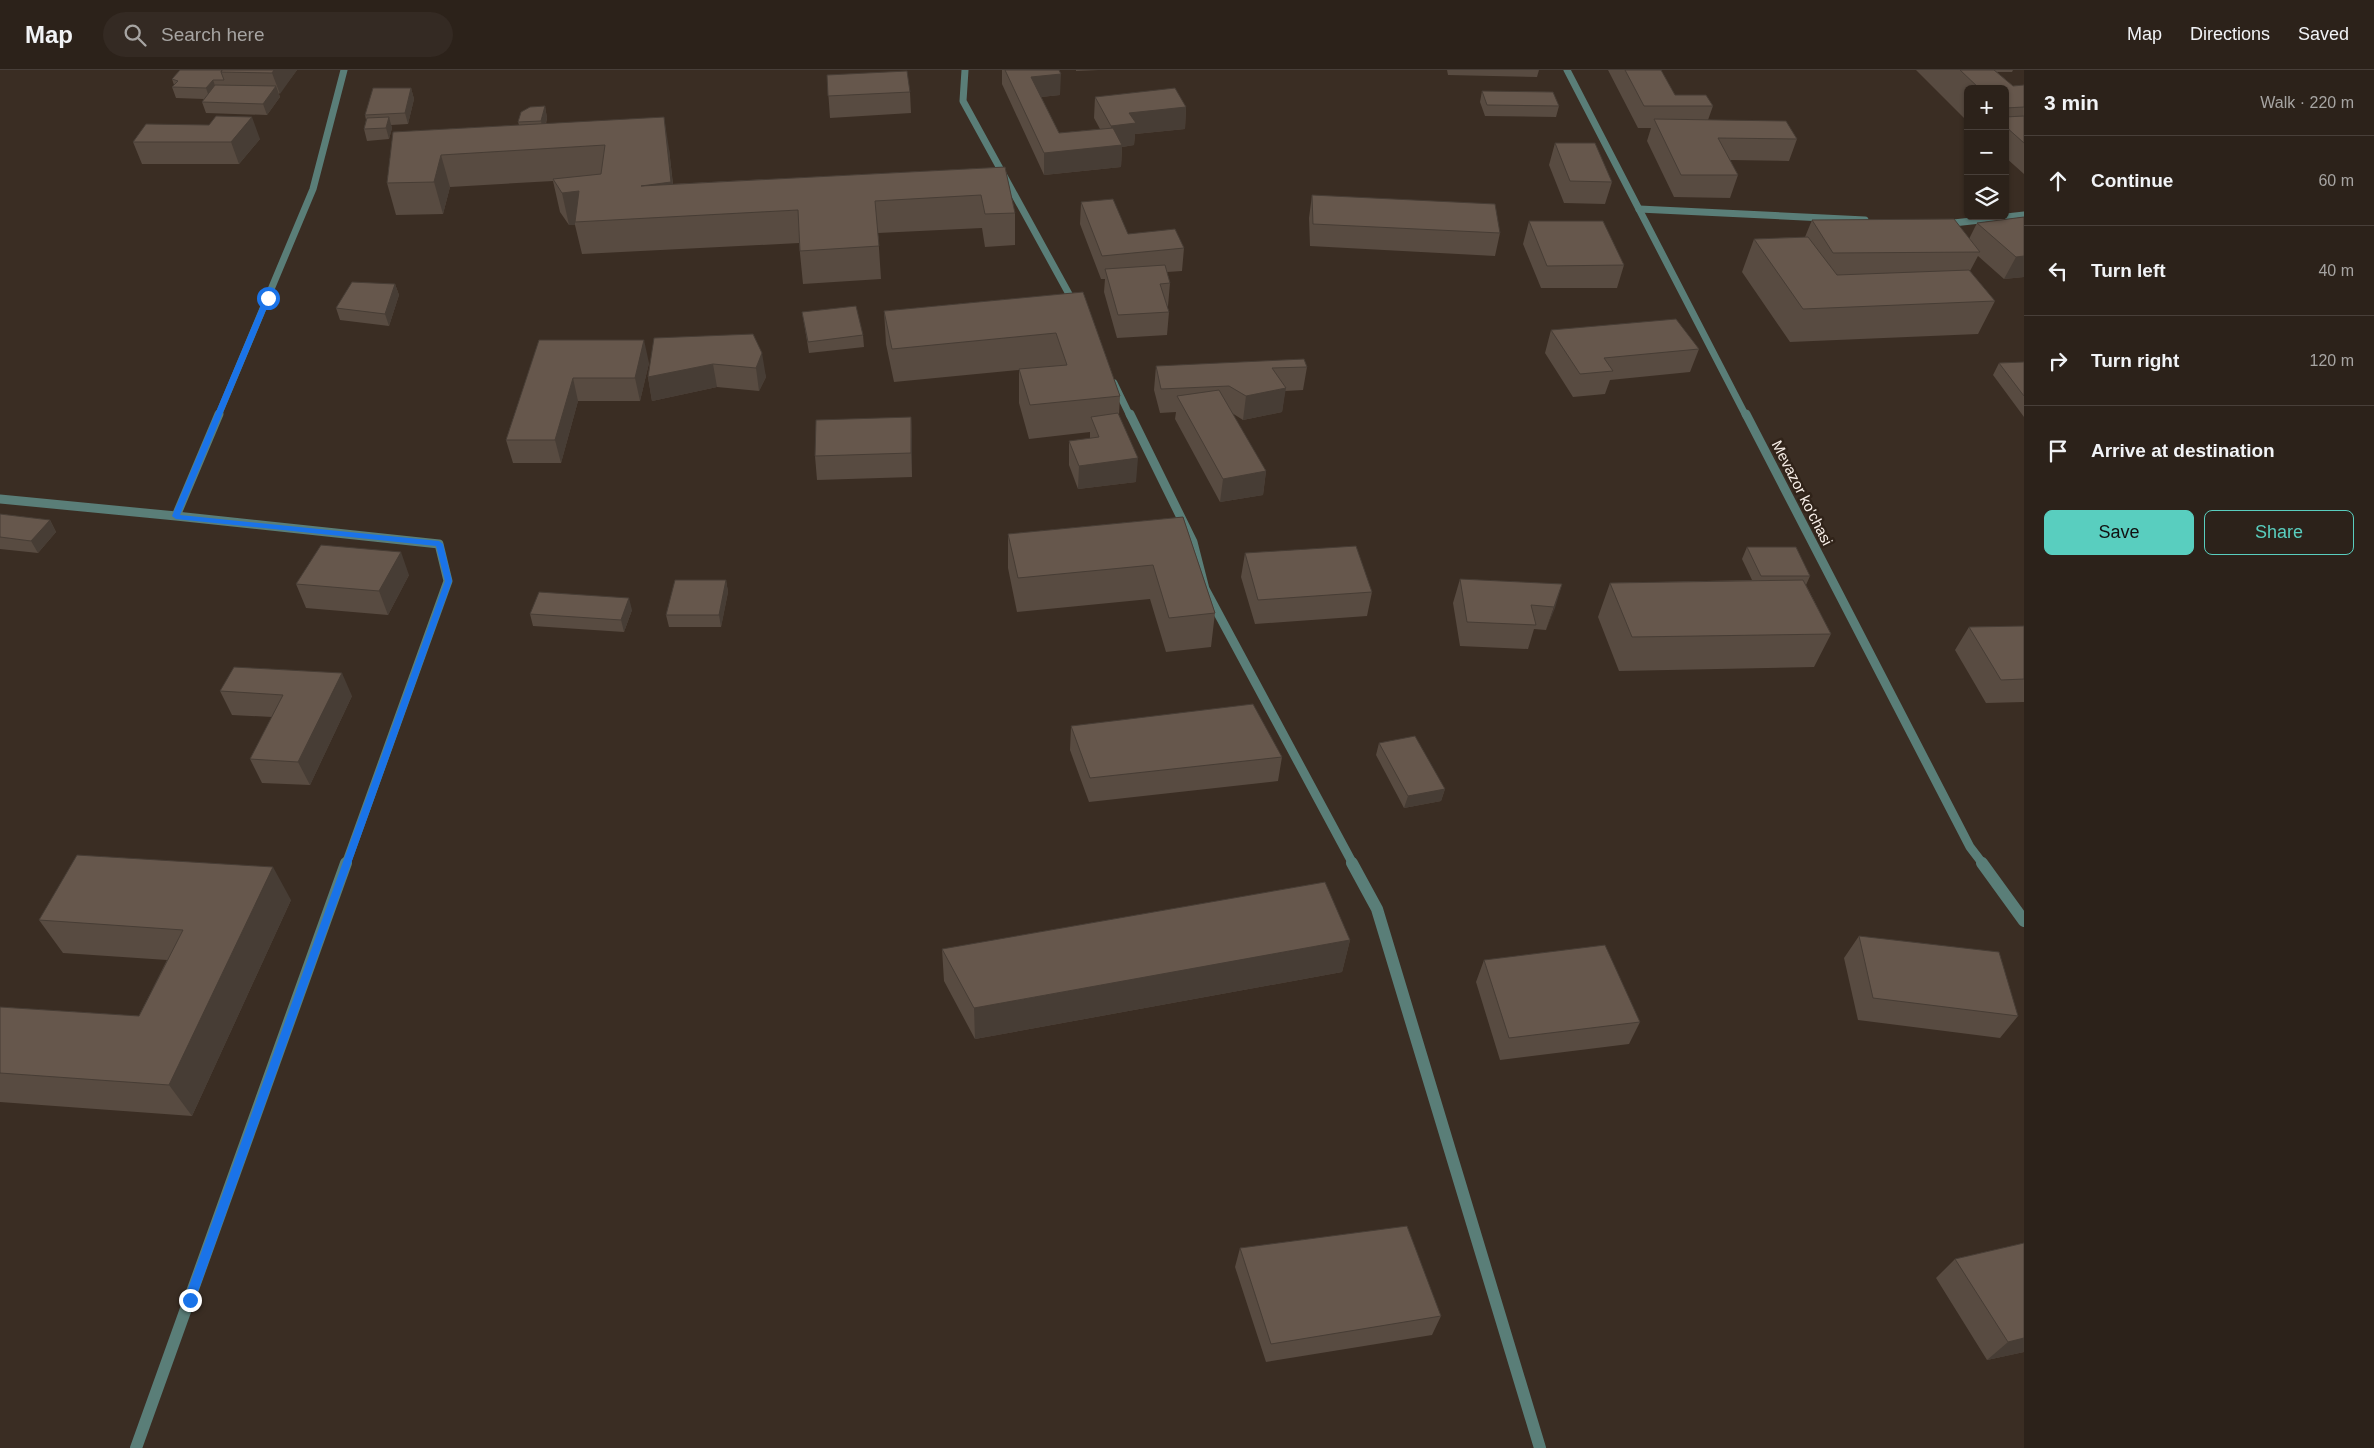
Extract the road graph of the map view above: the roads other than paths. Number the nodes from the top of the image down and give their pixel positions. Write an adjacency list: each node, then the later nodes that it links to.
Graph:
1 (344, 70): 11 (street)
2 (965, 70): 8 (street)
3 (1567, 70): 4 (street, Mevazor ko'chasi)
4 (1639, 209): 6 (street); 12 (street, Mevazor ko'chasi)
5 (2024, 215): 7 (street)
6 (1875, 220)
7 (1934, 223)
8 (1078, 312)
9 (1108, 370): 14 (street)
10 (0, 499): 11 (street)
11 (176, 516): 13 (street)
12 (2024, 921)
13 (136, 1448)
14 (1540, 1448)

